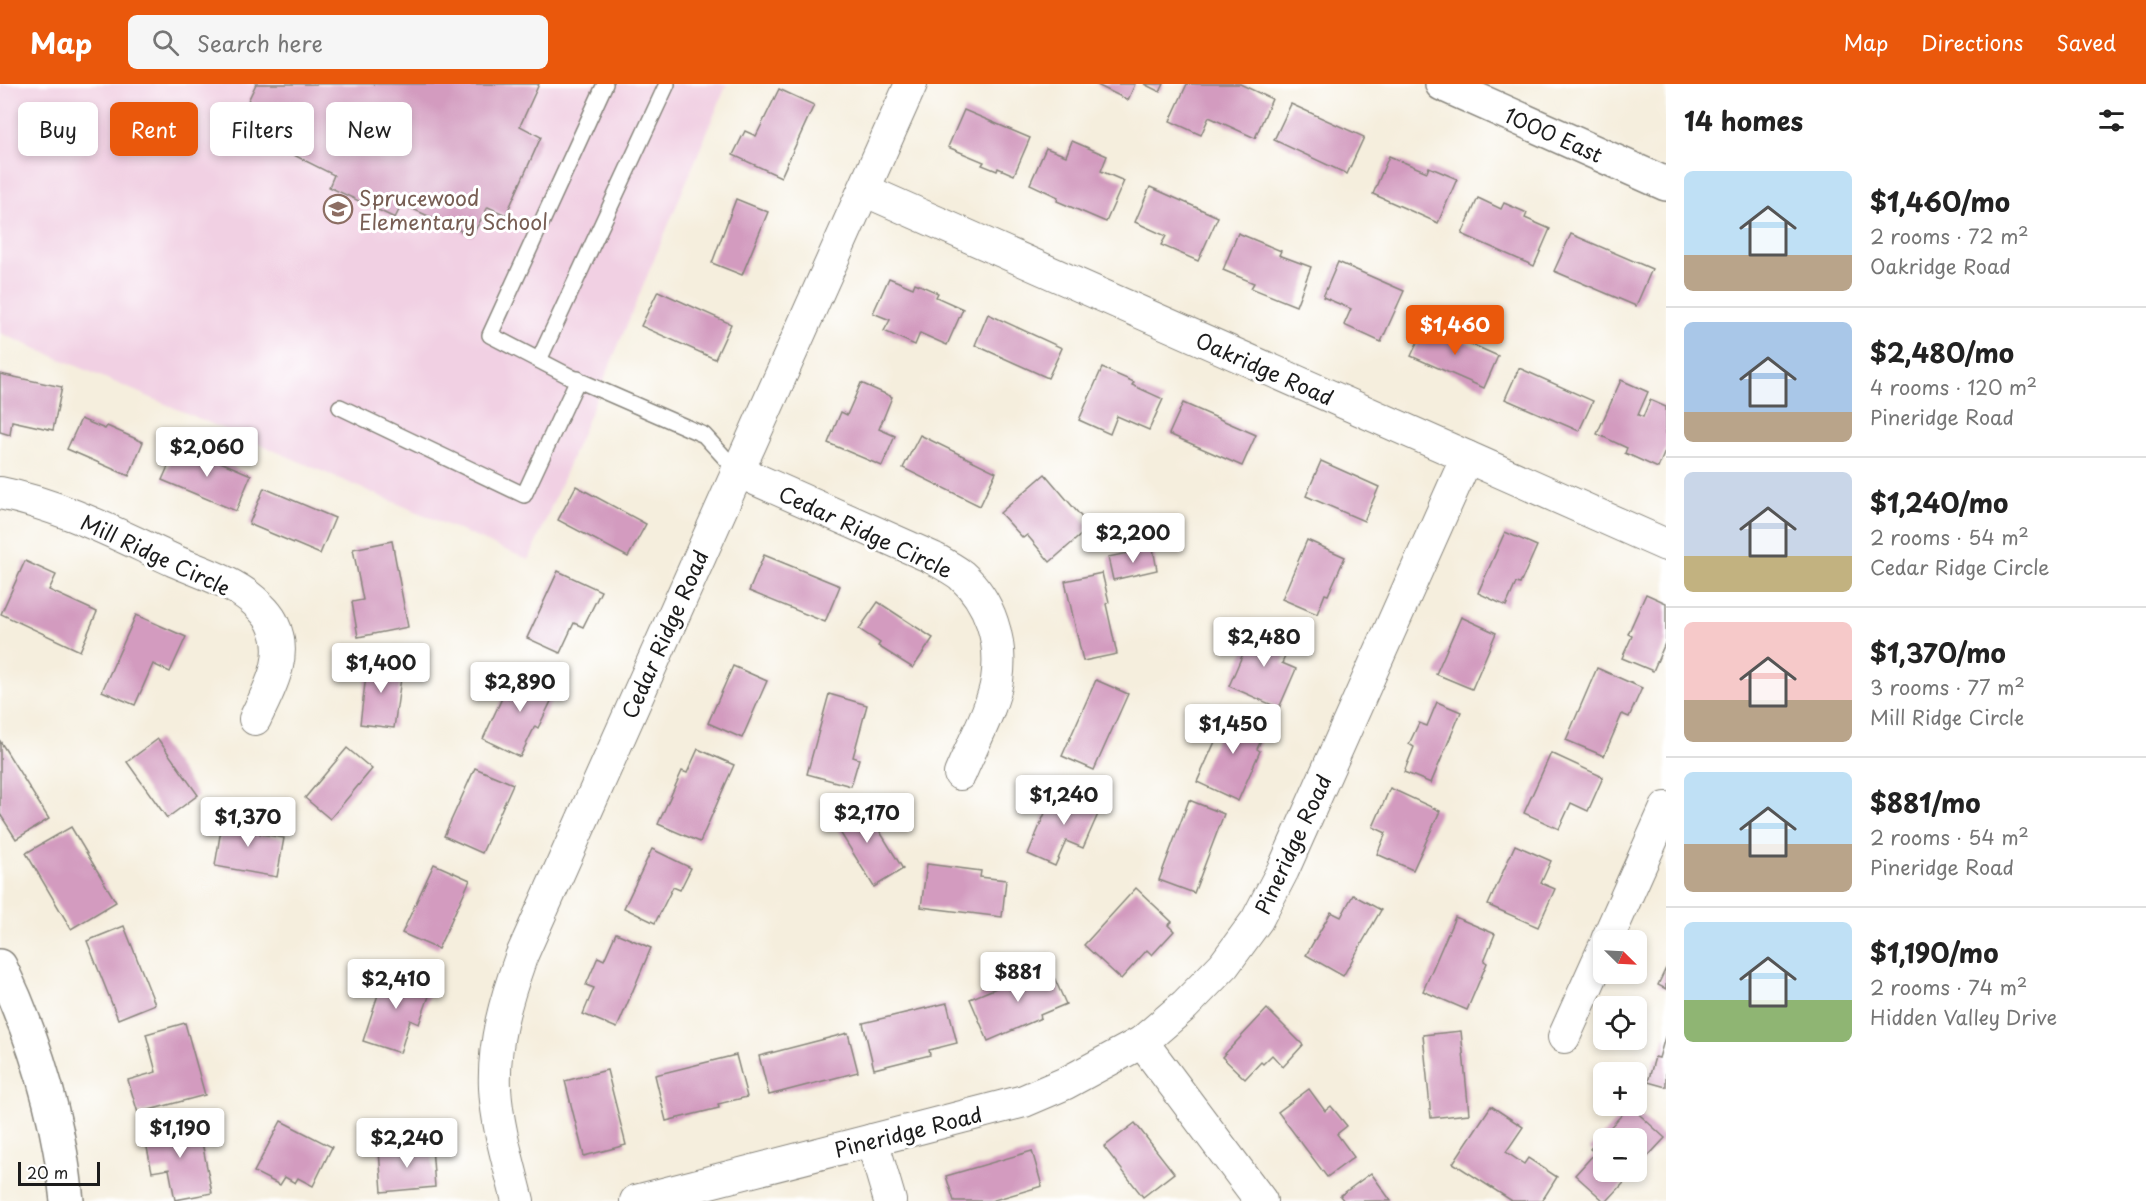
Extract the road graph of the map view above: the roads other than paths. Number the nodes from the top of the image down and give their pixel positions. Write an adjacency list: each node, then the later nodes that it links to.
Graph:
1 (604, 84): 7 (lane)
2 (667, 84): 7 (lane)
3 (911, 84): 6 (street, Cedar Ridge Road)
4 (1442, 84): 5 (street, 1000 East)
5 (1666, 184)
6 (864, 190): 10 (street, Oakridge Road); 11 (street, Cedar Ridge Road)
7 (539, 360): 8 (lane)
8 (578, 379): 9 (lane); 11 (lane)
9 (340, 407)
10 (1467, 457): 13 (street, Oakridge Road); 21 (street, Pineridge Road)
11 (737, 471): 15 (street, Cedar Ridge Circle); 24 (street, Cedar Ridge Road)
12 (0, 494): 14 (street, Mill Ridge Circle)
13 (1666, 545)
14 (255, 719)
15 (960, 774)
16 (1666, 808): 17 (street)
17 (1611, 930)
18 (0, 966): 23 (street)
19 (1593, 972): 20 (street)
20 (1564, 1037)
21 (1142, 1042): 22 (street, Pineridge Road); 27 (street)
22 (872, 1140): 25 (street, Pineridge Road); 26 (street)
23 (67, 1201)
24 (518, 1201)
25 (636, 1201)
26 (890, 1201)
27 (1261, 1201)

